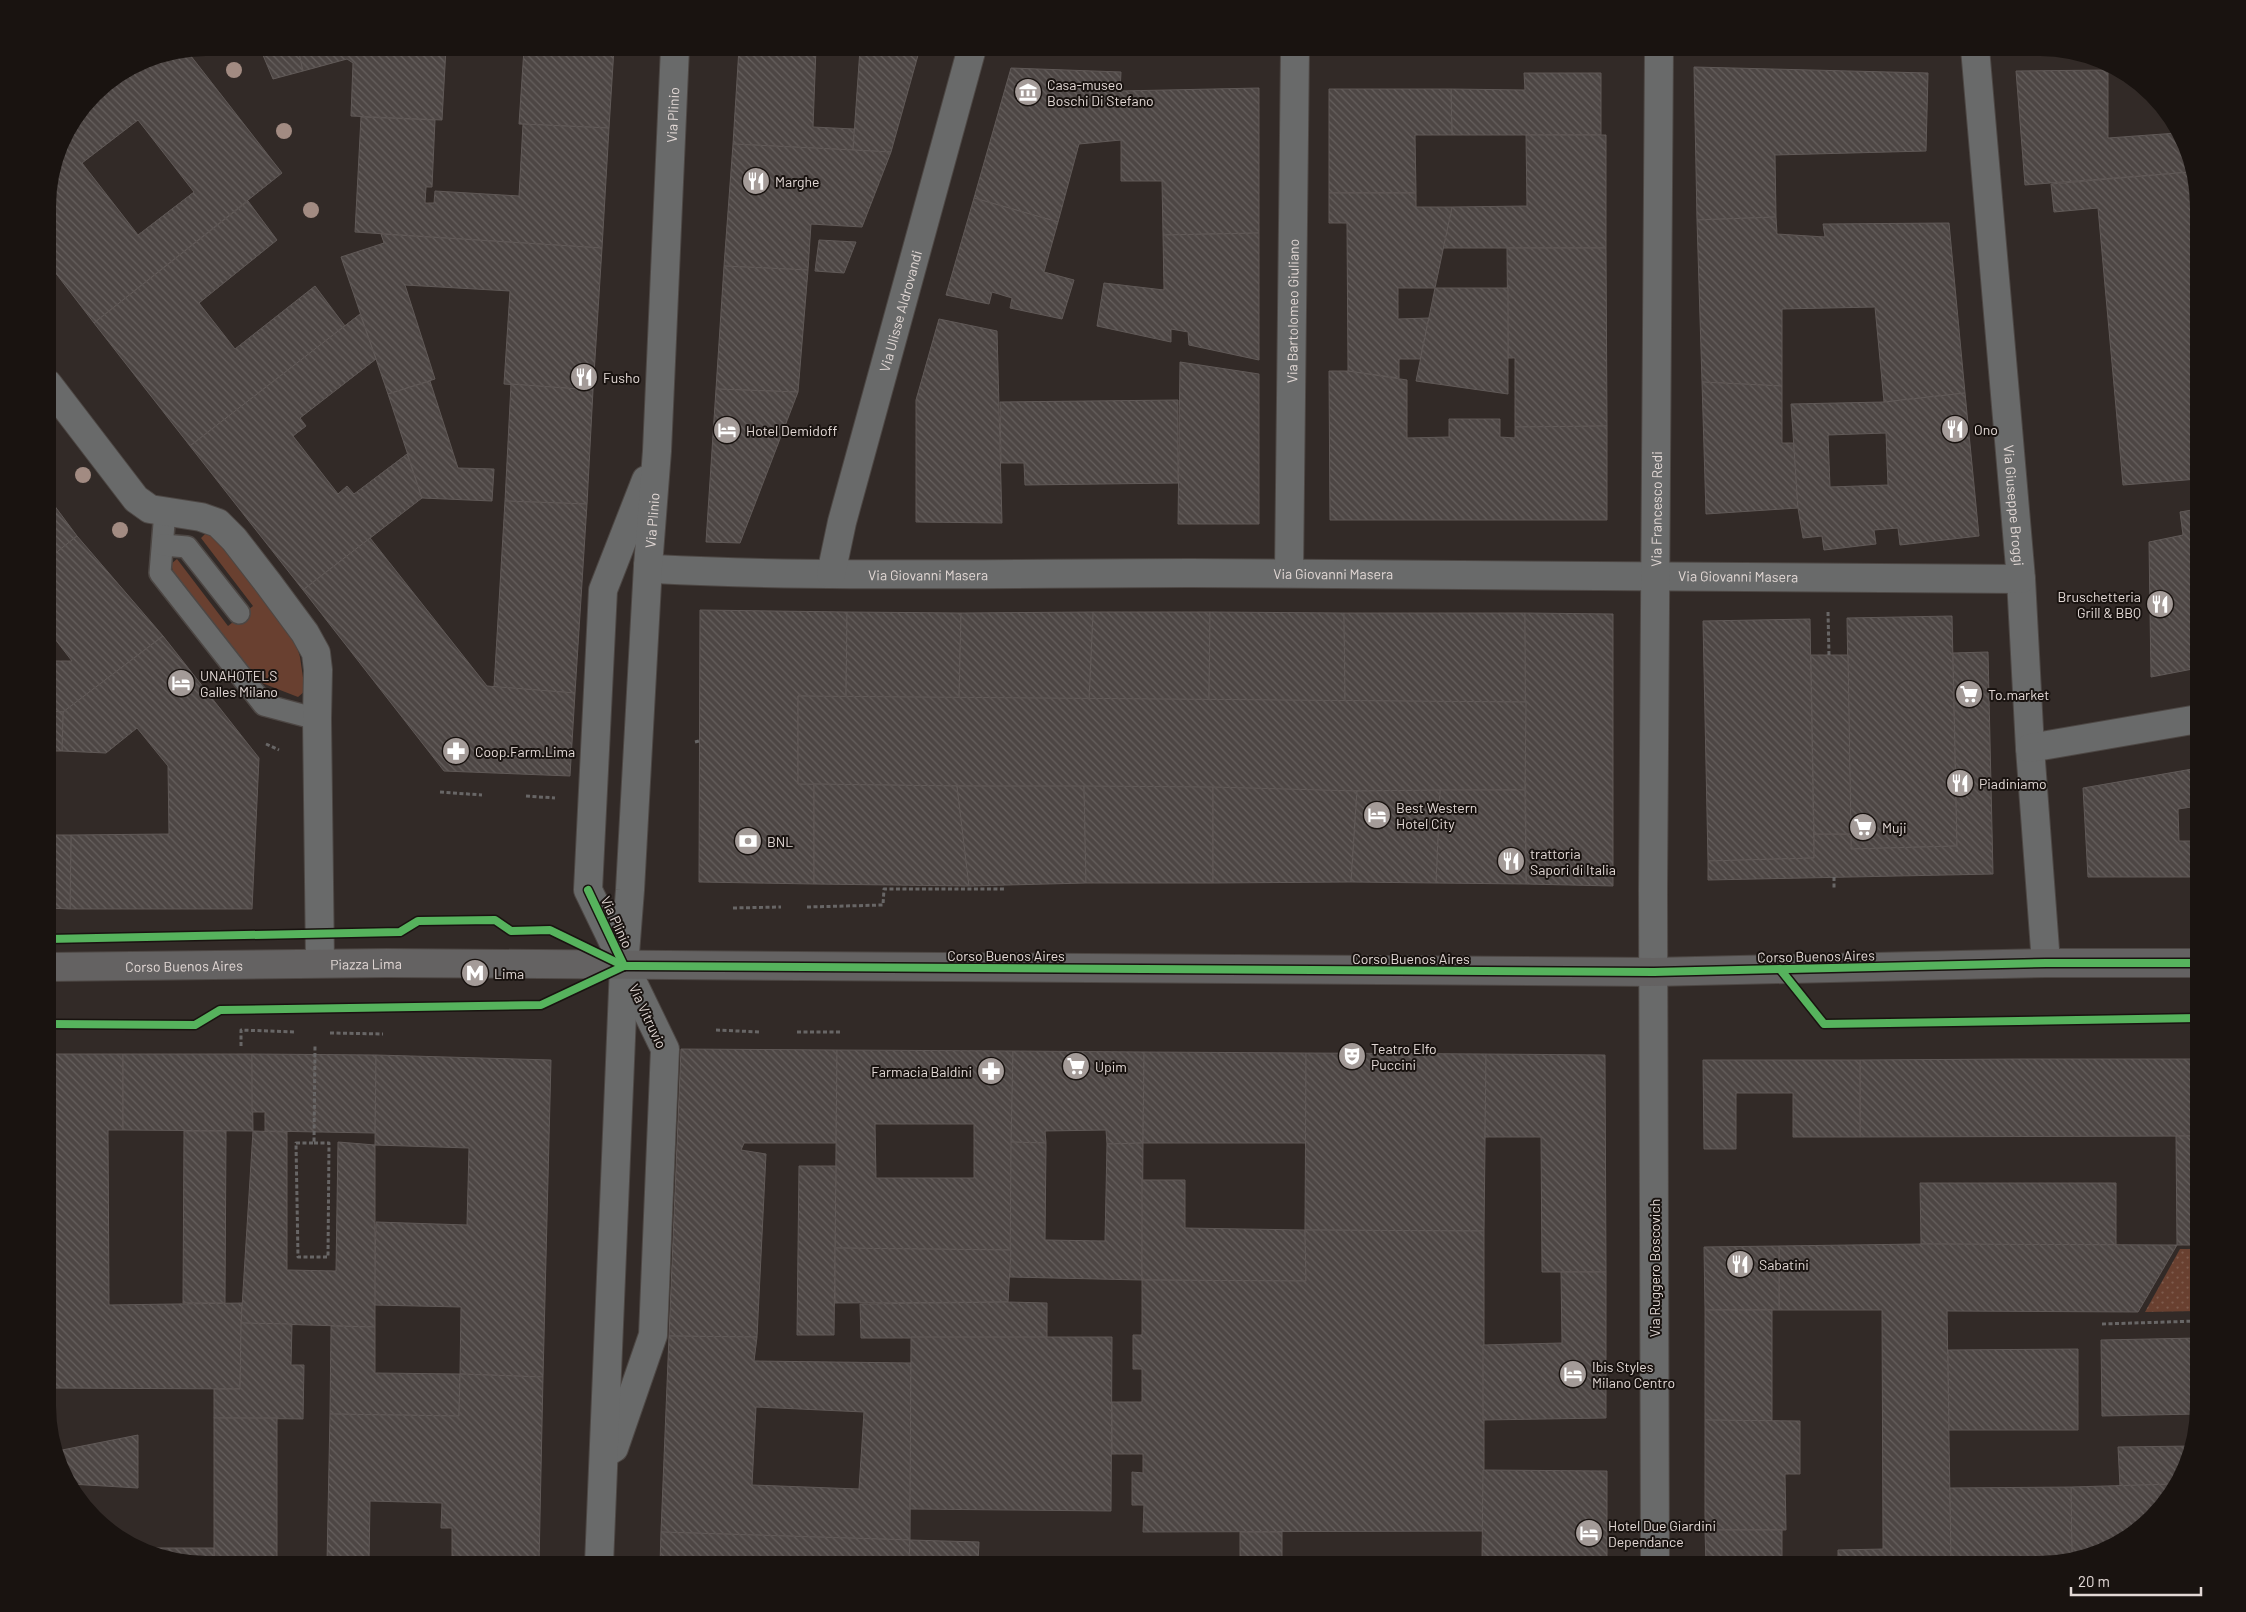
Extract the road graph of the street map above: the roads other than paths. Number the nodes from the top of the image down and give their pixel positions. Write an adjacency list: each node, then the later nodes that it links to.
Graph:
1 (675, 56): 7 (street, Via Plinio)
2 (970, 56): 12 (street, Via Ulisse Aldrovandi)
3 (1295, 56): 11 (street, Via Bartolomeo Giuliano)
4 (1659, 56): 13 (street, Via Francesco Redi)
5 (1976, 56): 14 (street, Via Giuseppe Broggi)
6 (57, 396): 8 (street, Piazza Lima)
7 (657, 451): 10 (street, Via Plinio); 19 (street, Via Plinio)
8 (165, 511): 9 (lane); 16 (street, Piazza Lima)
9 (163, 544): 15 (lane); 16 (lane)
10 (648, 566): 12 (street, Via Giovanni Masera); 19 (street, Via Plinio)
11 (1289, 573): 12 (street, Via Giovanni Masera); 13 (street, Via Giovanni Masera)
12 (831, 574)
13 (1656, 576): 14 (street, Via Giovanni Masera); 24 (street, Via Francesco Redi)
14 (2021, 579): 18 (street, Via Giuseppe Broggi)
15 (239, 613)
16 (317, 719): 20 (street, Piazza Lima)
17 (2190, 720): 18 (street)
18 (2030, 748): 21 (street, Via Giuseppe Broggi)
19 (621, 959): 20 (main road, Piazza Lima); 24 (main road, Corso Buenos Aires); 25 (street, Via Vitruvio); 25 (street, Via Vitruvio)
20 (320, 963): 23 (main road, Corso Buenos Aires)
21 (2046, 963): 22 (main road, Corso Buenos Aires); 24 (main road, Corso Buenos Aires)
22 (2190, 963)
23 (57, 967)
24 (1654, 972): 27 (street, Via Ruggero Boscovich)
25 (604, 1455): 26 (street, Via Vitruvio)
26 (599, 1556)
27 (1655, 1556)

